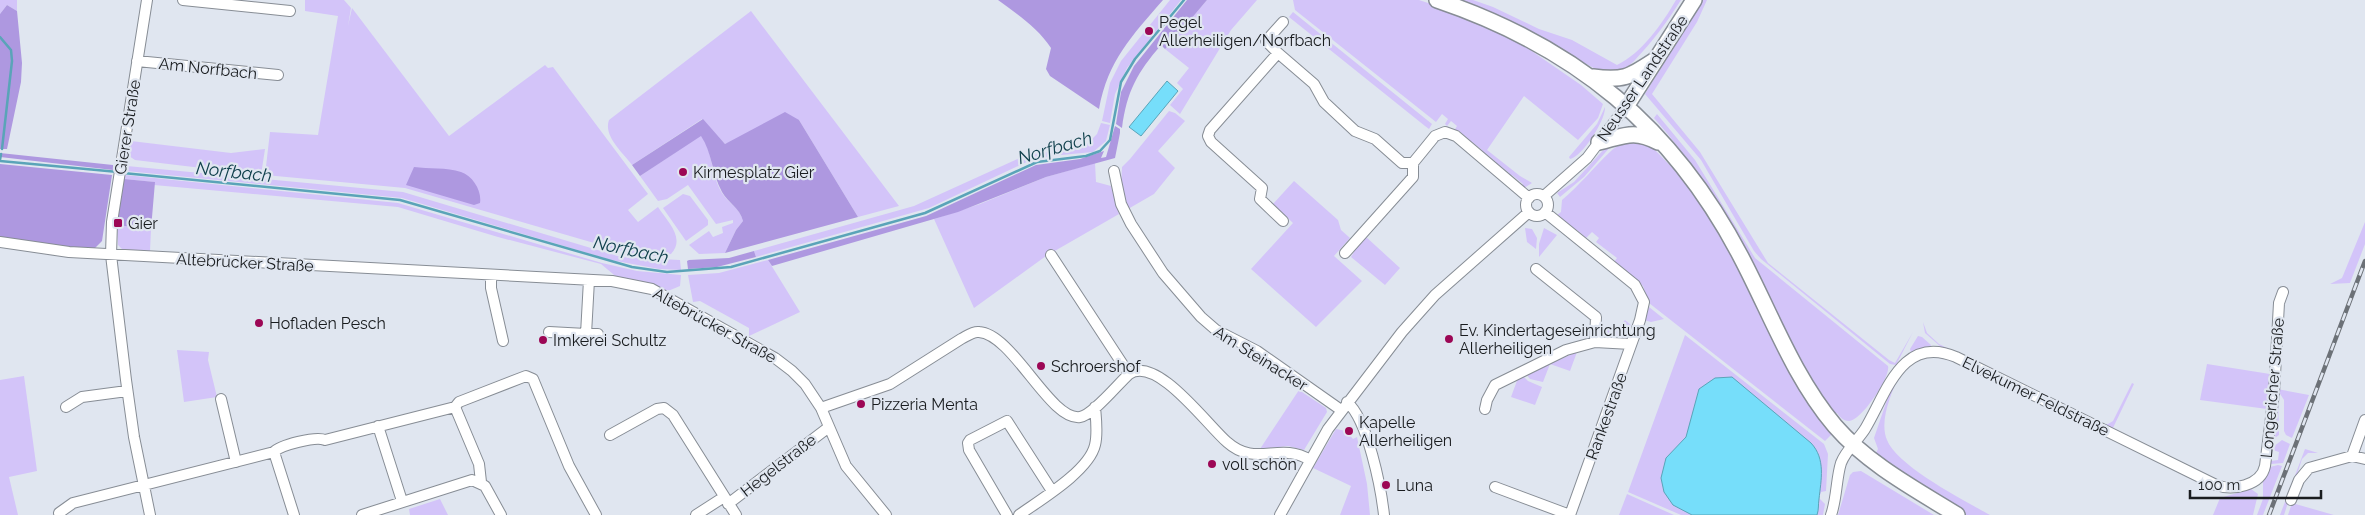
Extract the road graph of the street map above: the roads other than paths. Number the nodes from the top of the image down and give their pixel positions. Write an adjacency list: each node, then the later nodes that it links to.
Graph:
1 (147, 0): 9 (street, Gierer Straße)
2 (183, 0): 5 (street)
3 (1437, 0): 11 (main road)
4 (1694, 0): 8 (main road, Neusser Landstraße)
5 (290, 11)
6 (1283, 22): 7 (street)
7 (1278, 53): 15 (street); 21 (street)
8 (1660, 56): 11 (main road); 12 (main road, Neusser Landstraße)
9 (137, 61): 10 (street, Am Norfbach); 24 (street, Gierer Straße)
10 (278, 75)
11 (1591, 77): 12 (main road)
12 (1627, 105): 13 (street, Neusser Landstraße); 14 (main road)
13 (1599, 142): 14 (main road); 17 (street, Neusser Landstraße)
14 (1666, 147): 49 (main road)
15 (1412, 163): 18 (street); 23 (street)
16 (1114, 171): 39 (street, Am Steinacker)
17 (1544, 196): 18 (street); 20 (street)
18 (1530, 198): 19 (street)
19 (1529, 212): 20 (street); 39 (street)
20 (1546, 212): 35 (street, Rankestraße)
21 (1283, 221)
22 (0, 242): 24 (street, Altebrücker Straße)
23 (1344, 253)
24 (111, 255): 27 (street, Altebrücker Straße); 37 (street, Gierer Straße)
25 (1051, 255): 36 (street)
26 (1536, 269): 34 (street)
27 (491, 275): 28 (street, Altebrücker Straße); 33 (street)
28 (590, 280): 31 (street); 43 (street, Altebrücker Straße)
29 (2283, 292): 55 (street, Longericher Straße)
30 (549, 332): 31 (street)
31 (586, 334): 32 (street)
32 (598, 334)
33 (503, 341)
34 (1594, 342): 35 (street); 44 (street)
35 (1631, 344): 76 (street, Rankestraße)
36 (1129, 374): 42 (street); 53 (street)
37 (127, 386): 40 (street); 57 (street, Gierer Straße)
38 (221, 399): 54 (street)
39 (1344, 406): 53 (street); 75 (street)
40 (66, 407)
41 (455, 407): 46 (street); 56 (street); 68 (street)
42 (1095, 407): 43 (street); 59 (street)
43 (820, 408): 47 (street, Altebrücker Straße)
44 (1485, 409)
45 (2365, 420): 51 (street)
46 (378, 426): 50 (street); 61 (street)
47 (829, 427): 62 (street, Hegelstraße); 71 (street, Altebrücker Straße)
48 (610, 435): 62 (street)
49 (1854, 444): 55 (street, Elvekumer Feldstraße); 77 (street, Elvekumer Feldstraße); 78 (main road)
50 (274, 452): 54 (street); 65 (street)
51 (2352, 456): 52 (street); 60 (street)
52 (2365, 459)
53 (1310, 460): 74 (street)
54 (236, 462): 57 (street)
55 (2255, 480)
56 (481, 482): 61 (street); 67 (street)
57 (143, 485): 63 (street); 64 (street, Gierer Straße)
58 (1495, 487): 76 (street, Rankestraße)
59 (1052, 491): 72 (street); 73 (street)
60 (2291, 500)
61 (402, 501): 66 (street)
62 (726, 501): 69 (street, Hegelstraße); 70 (street)
63 (60, 513)
64 (150, 515)
65 (294, 515)
66 (362, 515)
67 (501, 515)
68 (596, 515)
69 (696, 515)
70 (736, 515)
71 (886, 515)
72 (1007, 515)
73 (1019, 515)
74 (1280, 515)
75 (1384, 515)
76 (1570, 515)
77 (1831, 515)
78 (1957, 515)

